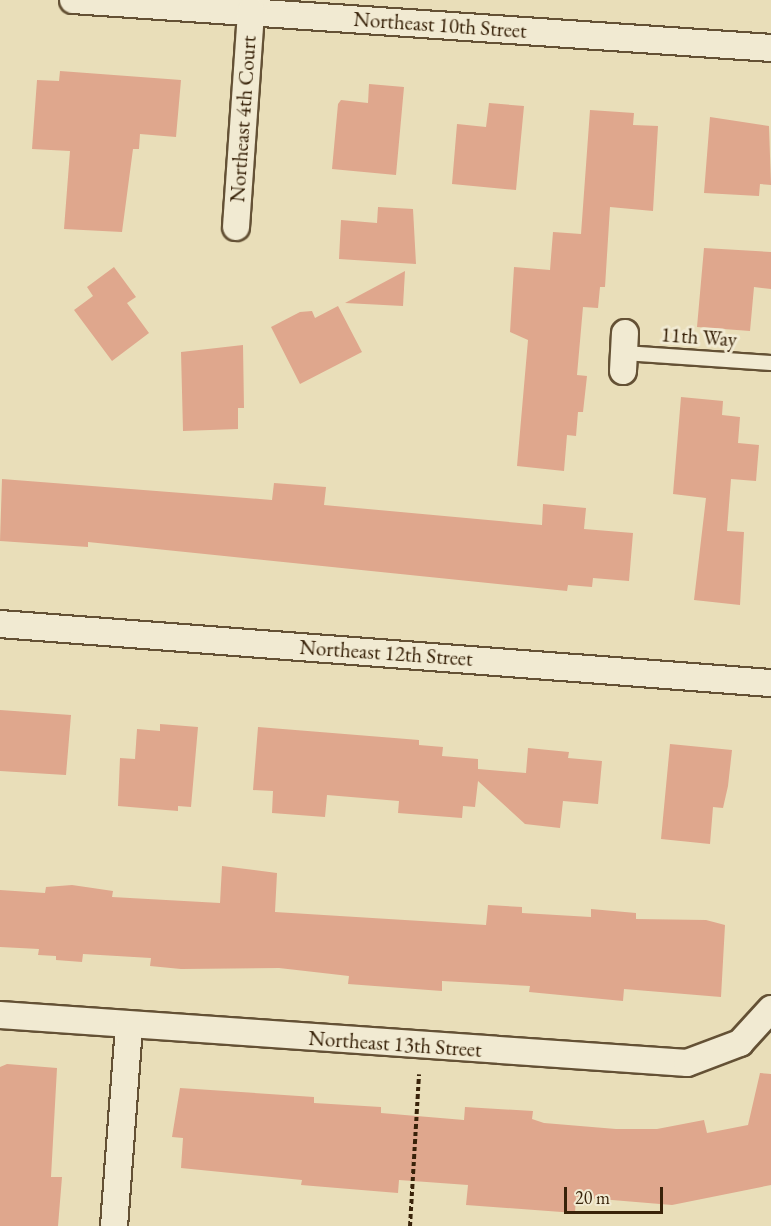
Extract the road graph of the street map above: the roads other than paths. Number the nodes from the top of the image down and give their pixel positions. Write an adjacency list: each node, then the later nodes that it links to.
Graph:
1 (73, 0): 2 (street, Northeast 10th Street)
2 (250, 11): 3 (street, Northeast 10th Street); 4 (street, Northeast 4th Court)
3 (771, 48)
4 (236, 227)
5 (624, 352): 6 (lane, 11th Way)
6 (771, 363)
7 (0, 624): 8 (street, Northeast 12th Street)
8 (771, 683)
9 (771, 1009): 11 (street, Northeast 13th Street)
10 (0, 1015): 11 (street, Northeast 13th Street)
11 (129, 1024): 12 (street)
12 (114, 1226)

